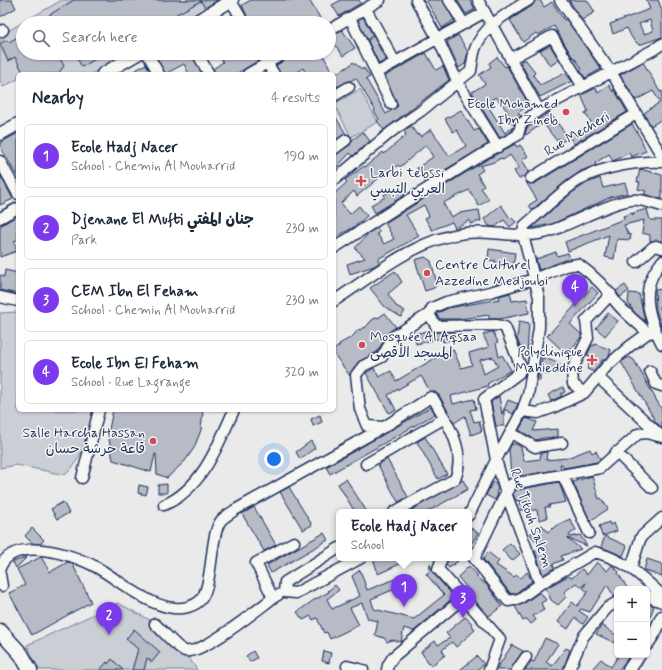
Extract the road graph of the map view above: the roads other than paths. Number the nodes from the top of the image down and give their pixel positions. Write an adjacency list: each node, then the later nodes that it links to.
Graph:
1 (231, 0): 10 (main road); 11 (street)
2 (380, 0): 8 (street)
3 (416, 0): 16 (street)
4 (449, 0): 13 (street)
5 (478, 0): 9 (street)
6 (529, 0): 14 (street)
7 (560, 0): 31 (street)
8 (366, 9): 12 (street); 24 (street)
9 (486, 12): 13 (street); 14 (street)
10 (205, 16)
11 (240, 16)
12 (350, 18): 15 (street); 30 (street)
13 (464, 24): 16 (street)
14 (492, 24): 18 (street); 32 (street)
15 (336, 26)
16 (438, 39): 24 (street); 32 (street)
17 (662, 44): 31 (street)
18 (510, 58): 34 (street); 37 (street)
19 (127, 60): 25 (main road)
20 (151, 60): 26 (street)
21 (201, 60): 27 (street)
22 (271, 60): 23 (street)
23 (267, 62): 28 (street); 29 (street)
24 (395, 62): 30 (street)
25 (107, 72)
26 (158, 72)
27 (208, 72)
28 (251, 72)
29 (273, 72)
30 (376, 72): 36 (street)
31 (611, 72): 34 (street); 38 (street)
32 (458, 83): 42 (street); 47 (street)
33 (349, 87): 35 (street)
34 (583, 87): 37 (street)
35 (336, 95)
36 (391, 104)
37 (539, 110): 42 (street)
38 (636, 114): 44 (street); 48 (street, Rue Mecheri)
39 (16, 125): 40 (main road)
40 (0, 134)
41 (346, 140): 43 (street)
42 (498, 147): 54 (street)
43 (336, 148)
44 (662, 156)
45 (0, 161): 49 (street)
46 (662, 162): 53 (street)
47 (336, 178)
48 (531, 178)
49 (16, 190)
50 (662, 206): 53 (street)
51 (16, 209): 52 (street)
52 (0, 218)
53 (523, 235): 58 (street); 61 (street)
54 (336, 247)
55 (662, 248): 57 (street)
56 (662, 261): 64 (street)
57 (636, 262)
58 (534, 279): 59 (street); 63 (street); 70 (street)
59 (611, 294): 64 (street); 69 (street)
60 (0, 297): 62 (street)
61 (336, 300)
62 (16, 301)
63 (429, 314): 74 (street); 79 (street, Rue Titouh Salem)
64 (652, 333): 65 (street); 67 (street)
65 (662, 344)
66 (650, 371): 68 (street)
67 (598, 377): 69 (street); 76 (street)
68 (662, 386)
69 (584, 393): 70 (street)
70 (522, 411): 75 (street)
71 (98, 412): 82 (street)
72 (233, 412): 85 (street)
73 (445, 418): 74 (street); 80 (street); 86 (street)
74 (384, 427): 95 (street)
75 (511, 432): 77 (street); 79 (street)
76 (662, 437): 78 (street)
77 (562, 443)
78 (616, 452): 81 (street); 83 (street)
79 (496, 460): 84 (street, Rue Titouh Salem); 87 (street)
80 (366, 464)
81 (563, 476): 84 (street); 89 (street)
82 (82, 478)
83 (652, 488)
84 (506, 493): 92 (street); 98 (street, Rue Titouh Salem)
85 (164, 505)
86 (400, 509)
87 (472, 509)
88 (662, 518): 96 (street)
89 (589, 533)
90 (294, 542): 103 (street)
91 (336, 550): 100 (street)
92 (472, 555): 98 (street)
93 (356, 561): 100 (street)
94 (441, 561): 104 (street)
95 (0, 568)
96 (631, 568): 98 (street); 101 (street)
97 (0, 574): 99 (street)
98 (540, 584)
99 (2, 586)
100 (284, 592): 103 (street)
101 (662, 595)
102 (650, 597): 105 (street)
103 (273, 598): 108 (street)
104 (462, 598): 118 (street); 119 (street)
105 (662, 602)
106 (614, 604): 121 (street)
107 (662, 617): 110 (main road)
108 (155, 624)
109 (0, 631): 116 (highway)
110 (650, 640)
111 (0, 643): 115 (highway)
112 (526, 657): 120 (street)
113 (638, 658): 122 (main road)
114 (347, 666): 117 (street)
115 (22, 670)
116 (30, 670)
117 (363, 670)
118 (388, 670)
119 (490, 670)
120 (517, 670)
121 (569, 670)
122 (629, 670)

